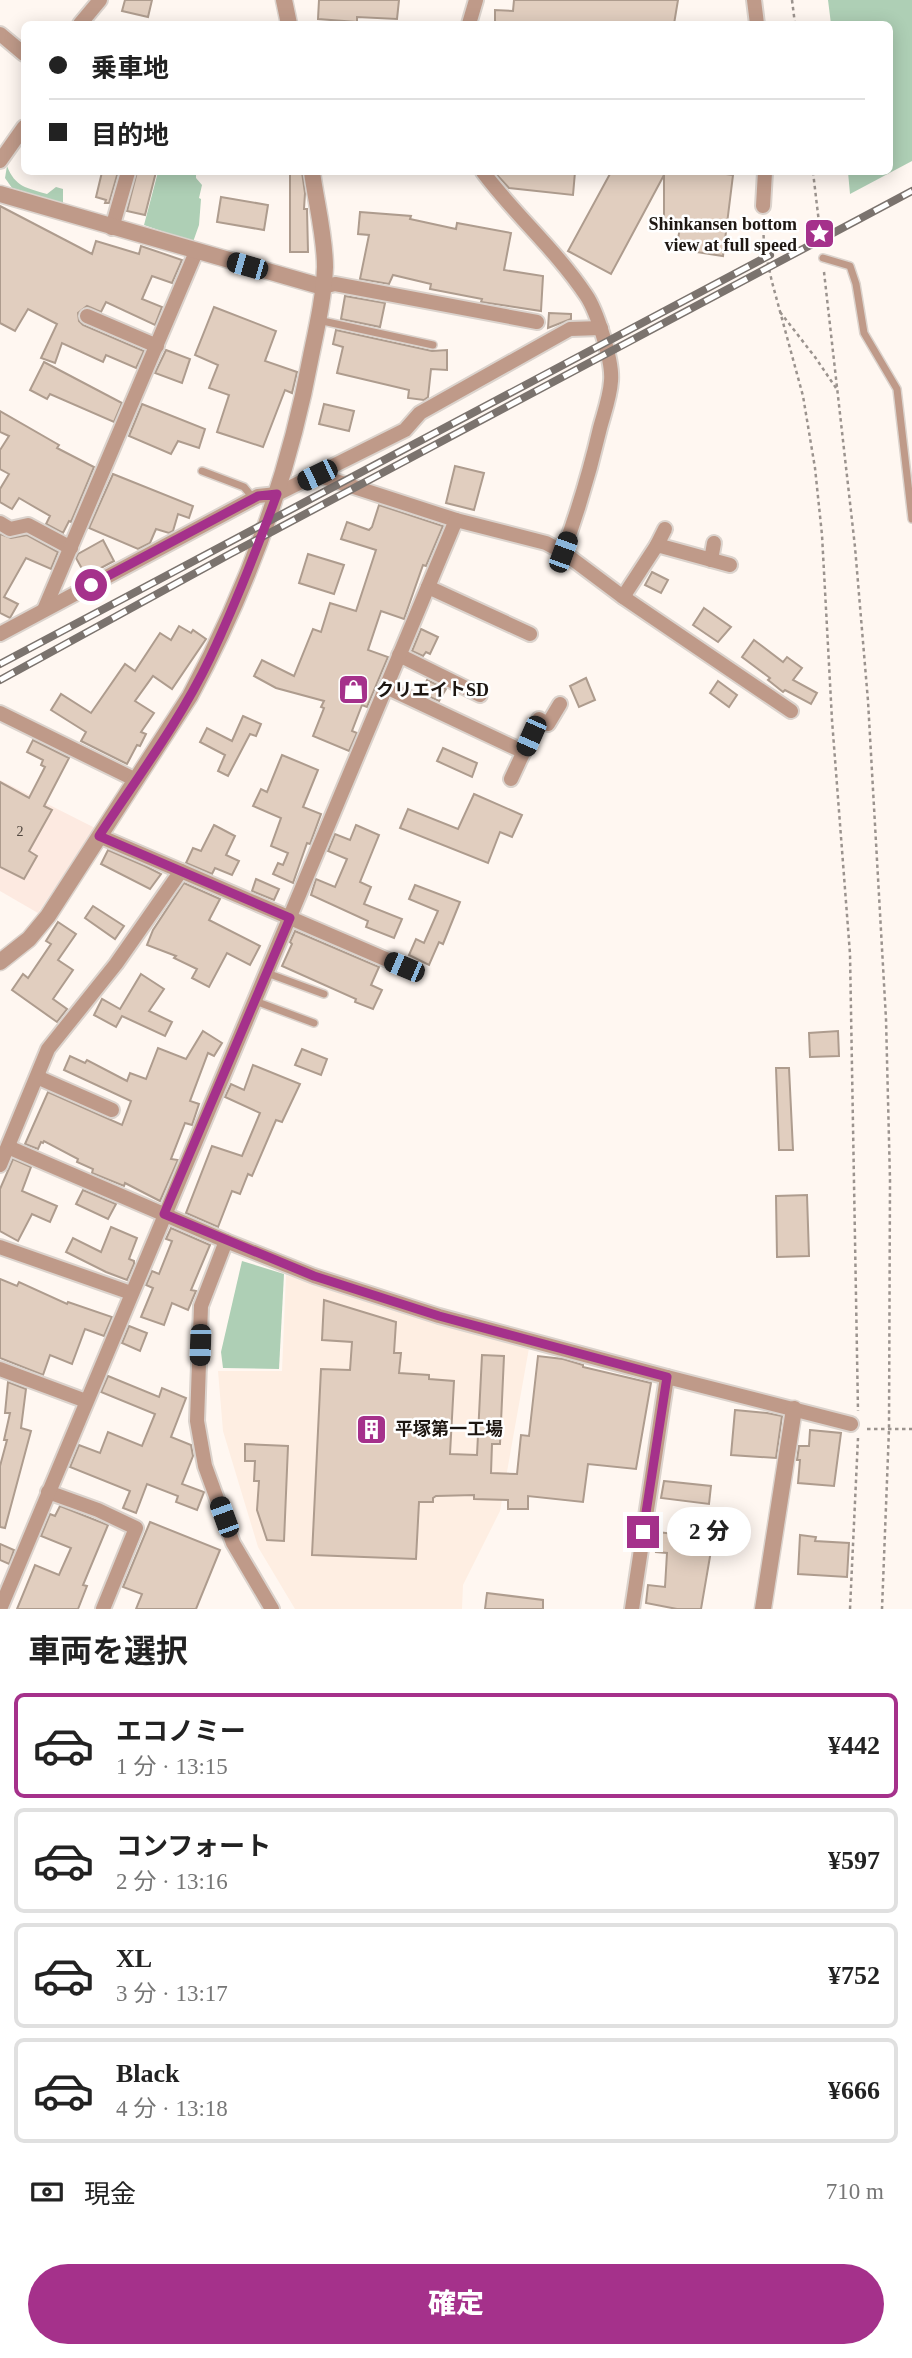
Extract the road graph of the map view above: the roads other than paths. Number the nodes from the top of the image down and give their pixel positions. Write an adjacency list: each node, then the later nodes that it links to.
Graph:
1 (100, 0): 5 (street)
2 (284, 0): 6 (street)
3 (476, 0): 7 (street)
4 (754, 0): 8 (street)
5 (82, 21)
6 (288, 21)
7 (470, 21)
8 (757, 21)
9 (0, 34): 10 (street)
10 (21, 52)
11 (21, 131): 12 (street)
12 (0, 161)
13 (127, 175): 19 (street)
14 (312, 175): 22 (street)
15 (485, 175): 26 (street)
16 (765, 175): 18 (street)
17 (0, 194): 19 (street)
18 (763, 206)
19 (113, 228): 20 (street)
20 (196, 252): 22 (street); 28 (street)
21 (823, 258): 33 (lane)
22 (323, 287): 24 (street); 25 (street)
23 (87, 316): 28 (street)
24 (318, 320): 27 (lane); 31 (street)
25 (537, 322)
26 (601, 328): 30 (street); 40 (street)
27 (433, 345)
28 (157, 346): 39 (street)
29 (202, 471): 32 (lane)
30 (317, 475): 31 (street); 34 (street)
31 (277, 494): 32 (street); 56 (street)
32 (254, 498): 45 (street)
33 (912, 519)
34 (456, 520): 40 (street); 43 (street)
35 (0, 523): 39 (street)
36 (665, 529): 38 (street)
37 (715, 543): 41 (street)
38 (657, 545): 41 (street); 44 (street)
39 (71, 548): 45 (street)
40 (563, 552): 44 (street)
41 (711, 560): 42 (street)
42 (730, 565)
43 (428, 587): 47 (street); 48 (street)
44 (623, 597): 52 (street)
45 (44, 610): 46 (street)
46 (0, 634)
47 (530, 634)
48 (398, 655): 49 (street); 50 (street)
49 (386, 687): 54 (street); 59 (street)
50 (480, 695)
51 (560, 705): 54 (street)
52 (791, 711)
53 (0, 713): 56 (street)
54 (524, 752): 55 (street)
55 (511, 779)
56 (136, 780): 57 (street)
57 (99, 836): 58 (street); 60 (street)
58 (180, 871): 59 (street); 66 (street)
59 (290, 918): 61 (street); 62 (street)
60 (0, 962)
61 (404, 967)
62 (267, 973): 63 (lane); 64 (street)
63 (324, 994)
64 (255, 1001): 65 (lane); 70 (street)
65 (314, 1023)
66 (37, 1077): 67 (street); 68 (street)
67 (111, 1110)
68 (4, 1146): 69 (street); 70 (street)
69 (0, 1165)
70 (164, 1214): 71 (street); 73 (street)
71 (226, 1241): 75 (street); 82 (street)
72 (0, 1247): 73 (street)
73 (131, 1293): 76 (street)
74 (0, 1369): 76 (street)
75 (667, 1377): 77 (street); 83 (street)
76 (86, 1401): 79 (street)
77 (794, 1409): 78 (street); 84 (street)
78 (856, 1422)
79 (48, 1492): 80 (street); 81 (street)
80 (0, 1609)
81 (103, 1609)
82 (272, 1609)
83 (632, 1609)
84 (763, 1609)

